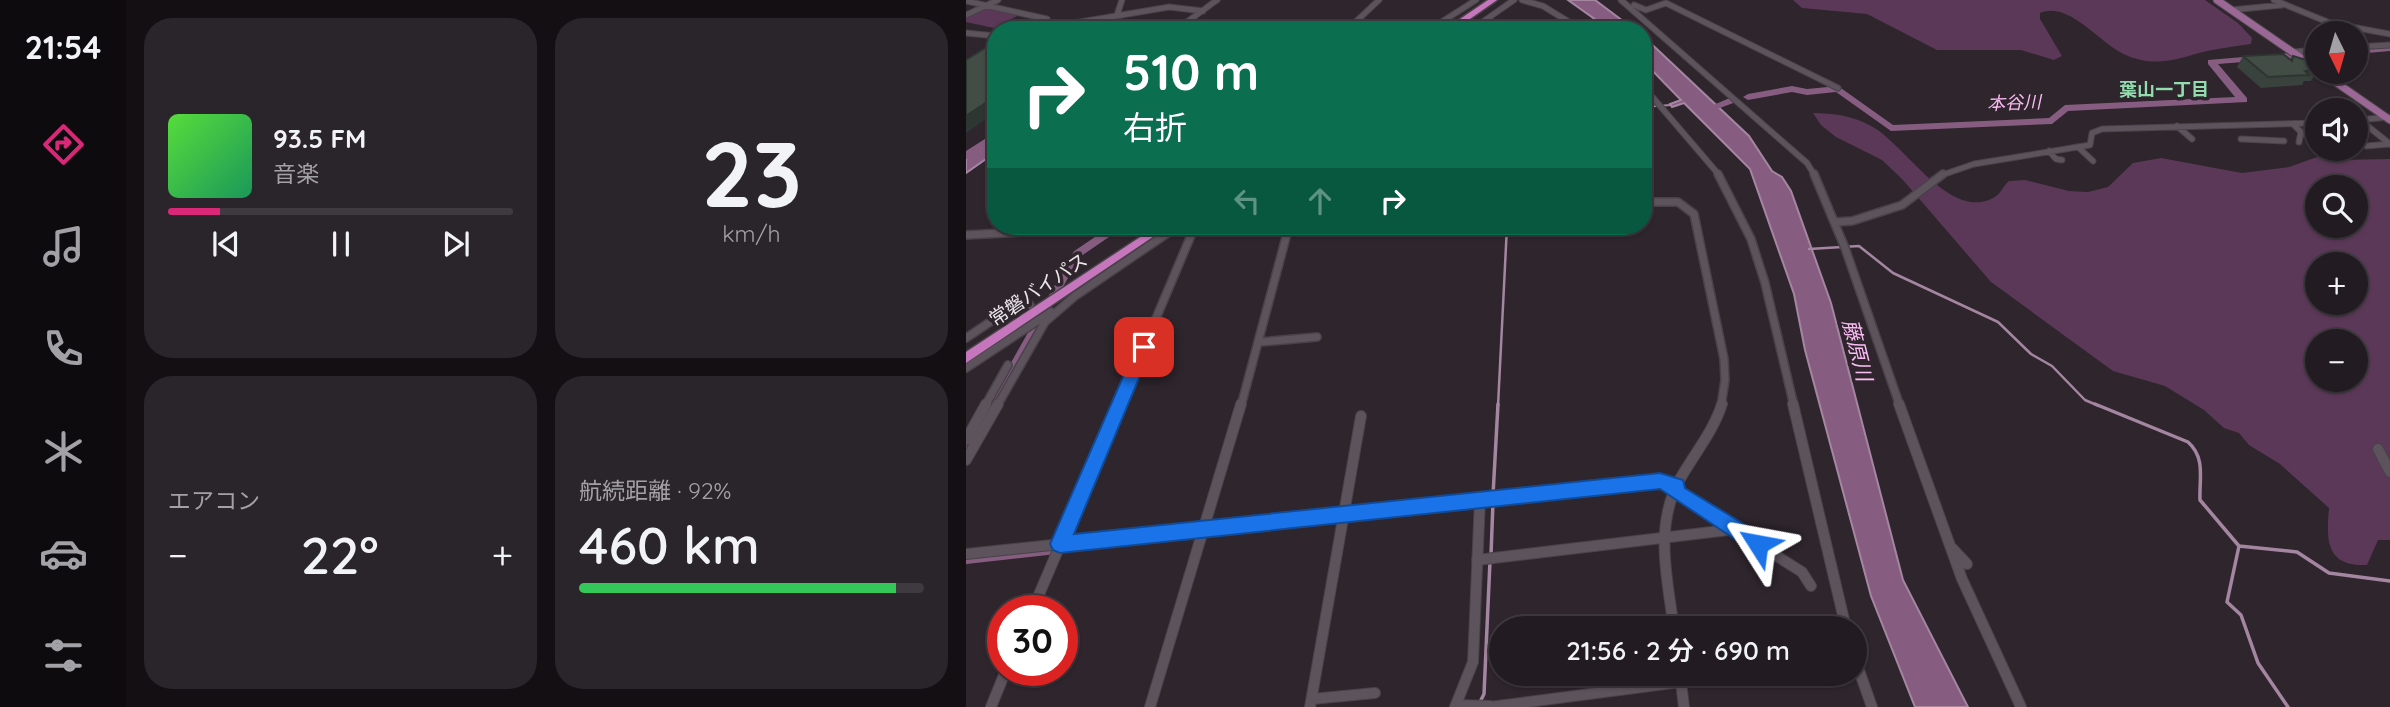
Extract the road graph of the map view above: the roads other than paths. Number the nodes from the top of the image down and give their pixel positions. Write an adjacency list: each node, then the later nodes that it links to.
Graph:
1 (998, 0): 14 (street)
2 (1122, 0): 19 (street)
3 (1217, 0): 16 (street)
4 (1379, 0): 23 (street)
5 (1476, 0): 24 (street)
6 (1493, 0): 25 (highway)
7 (1500, 0): 26 (highway)
8 (1514, 0): 27 (street)
9 (1522, 0): 28 (street)
10 (2217, 0): 17 (main road)
11 (2274, 0): 15 (street)
12 (966, 1): 14 (street)
13 (1623, 1): 29 (street); 40 (street)
14 (988, 5): 18 (street); 20 (street)
15 (2282, 5): 17 (street); 32 (street)
16 (1202, 10): 19 (street); 22 (street)
17 (2231, 10): 37 (main road)
18 (966, 15)
19 (1117, 15): 21 (street)
20 (1046, 21)
21 (1080, 21)
22 (1188, 21)
23 (1357, 21)
24 (1443, 21)
25 (1462, 21)
26 (1469, 21)
27 (1484, 21)
28 (1567, 21)
29 (1646, 21)
30 (1652, 27): 62 (street)
31 (966, 33): 33 (street)
32 (2390, 33)
33 (987, 35)
34 (2390, 45): 35 (street)
35 (2368, 46)
36 (2305, 51): 37 (street)
37 (2292, 52): 38 (main road)
38 (2305, 61)
39 (2339, 84): 42 (main road)
40 (1838, 88)
41 (1652, 97): 99 (street)
42 (2389, 118): 43 (street)
43 (2368, 119)
44 (2305, 124): 46 (street)
45 (2229, 125): 46 (street); 47 (street); 52 (street)
46 (2294, 125): 49 (street)
47 (2177, 126): 51 (street); 56 (street)
48 (2368, 128): 55 (street)
49 (2301, 132): 50 (street); 54 (street)
50 (2305, 134)
51 (2192, 139)
52 (2241, 139): 53 (street); 57 (street)
53 (2284, 141)
54 (2299, 142)
55 (2368, 146)
56 (2078, 147): 58 (street); 60 (street)
57 (2250, 147)
58 (2049, 151): 59 (street); 62 (street)
59 (2062, 160)
60 (2093, 162)
61 (1652, 202): 85 (street)
62 (1835, 222): 112 (street)
63 (987, 234): 64 (street)
64 (966, 235)
65 (1134, 235): 70 (highway, 常磐バイパス)
66 (1150, 235): 71 (highway, 常磐バイパス)
67 (1163, 235): 71 (street)
68 (1191, 235): 91 (street)
69 (1287, 235): 75 (street)
70 (1062, 285): 71 (highway, 常磐バイパス)
71 (1056, 298): 72 (highway, 常磐バイパス); 79 (street); 83 (street)
72 (1036, 306): 74 (street); 76 (highway, 常磐バイパス); 77 (highway, 常磐バイパス)
73 (1317, 337): 75 (street)
74 (966, 338)
75 (1260, 342): 88 (street)
76 (966, 348)
77 (966, 358)
78 (1008, 365): 81 (street)
79 (966, 368)
80 (1361, 416): 87 (street)
81 (966, 440)
82 (2378, 449): 84 (street)
83 (966, 460)
84 (2390, 472)
85 (1675, 488): 86 (street); 89 (street); 90 (street)
86 (1480, 499): 87 (street); 94 (street)
87 (1344, 513): 88 (street); 105 (street)
88 (1203, 528): 91 (street); 109 (street)
89 (1737, 529): 90 (street); 96 (street)
90 (1665, 538): 94 (street); 98 (street)
91 (1060, 544): 93 (street); 97 (street)
92 (1952, 548): 95 (street)
93 (966, 554)
94 (1477, 560): 106 (street)
95 (1967, 564)
96 (1811, 586)
97 (1038, 595)
98 (1673, 616)
99 (1843, 616)
100 (999, 686): 108 (street)
101 (1626, 686): 107 (street)
102 (1681, 686): 110 (street)
103 (1865, 686): 111 (street)
104 (1375, 693): 105 (street)
105 (1311, 703)
106 (1456, 706): 107 (street)
107 (1490, 706)
108 (990, 707)
109 (1150, 707)
110 (1684, 707)
111 (1872, 707)
112 (2021, 707)

